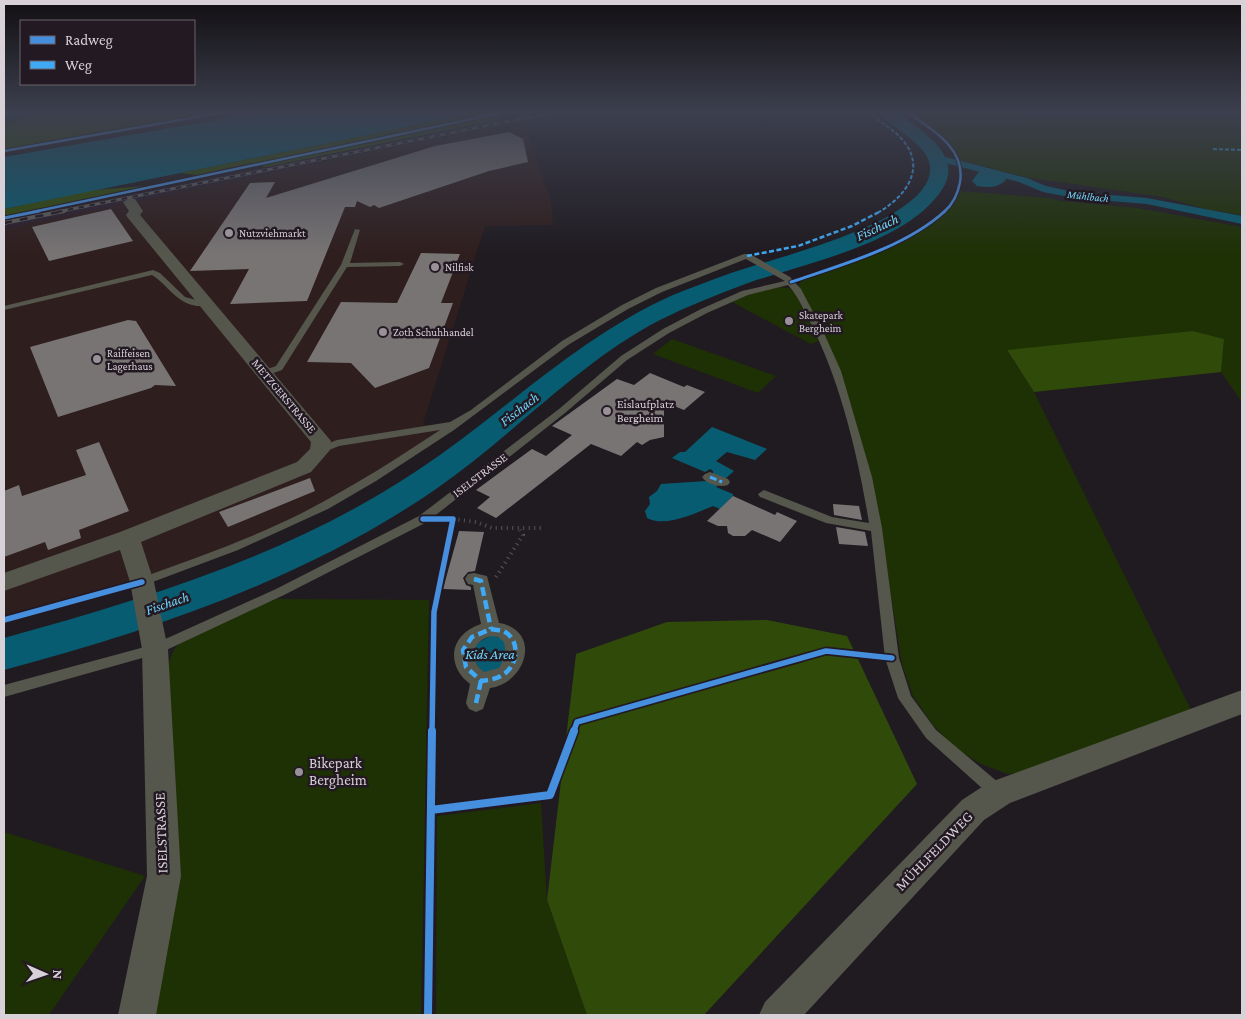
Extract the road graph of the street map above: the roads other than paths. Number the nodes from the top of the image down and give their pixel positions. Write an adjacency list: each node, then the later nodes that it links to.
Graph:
1 (130, 202): 6 (street, METZGERSTRASSE)
2 (357, 230): 4 (lane)
3 (400, 264): 4 (lane)
4 (345, 265): 8 (lane)
5 (789, 281): 9 (lane); 12 (lane); 18 (lane, ISELSTRASSE)
6 (208, 304): 7 (lane); 8 (street, METZGERSTRASSE)
7 (4, 308)
8 (265, 373): 10 (street, METZGERSTRASSE)
9 (453, 425): 10 (lane); 16 (lane)
10 (320, 450): 13 (street, METZGERSTRASSE)
11 (764, 494): 12 (lane)
12 (876, 528): 23 (lane)
13 (128, 538): 15 (street, METZGERSTRASSE); 16 (street)
14 (474, 578): 17 (street)
15 (4, 582)
16 (142, 582): 18 (street)
17 (492, 629): 19 (street); 19 (street)
18 (155, 649): 20 (lane, ISELSTRASSE); 24 (street, ISELSTRASSE)
19 (481, 681): 22 (street)
20 (4, 691)
21 (1242, 702): 23 (street, MÜHLFELDWEG)
22 (476, 703)
23 (998, 793): 25 (street, MÜHLFELDWEG)
24 (137, 1015)
25 (778, 1015)

